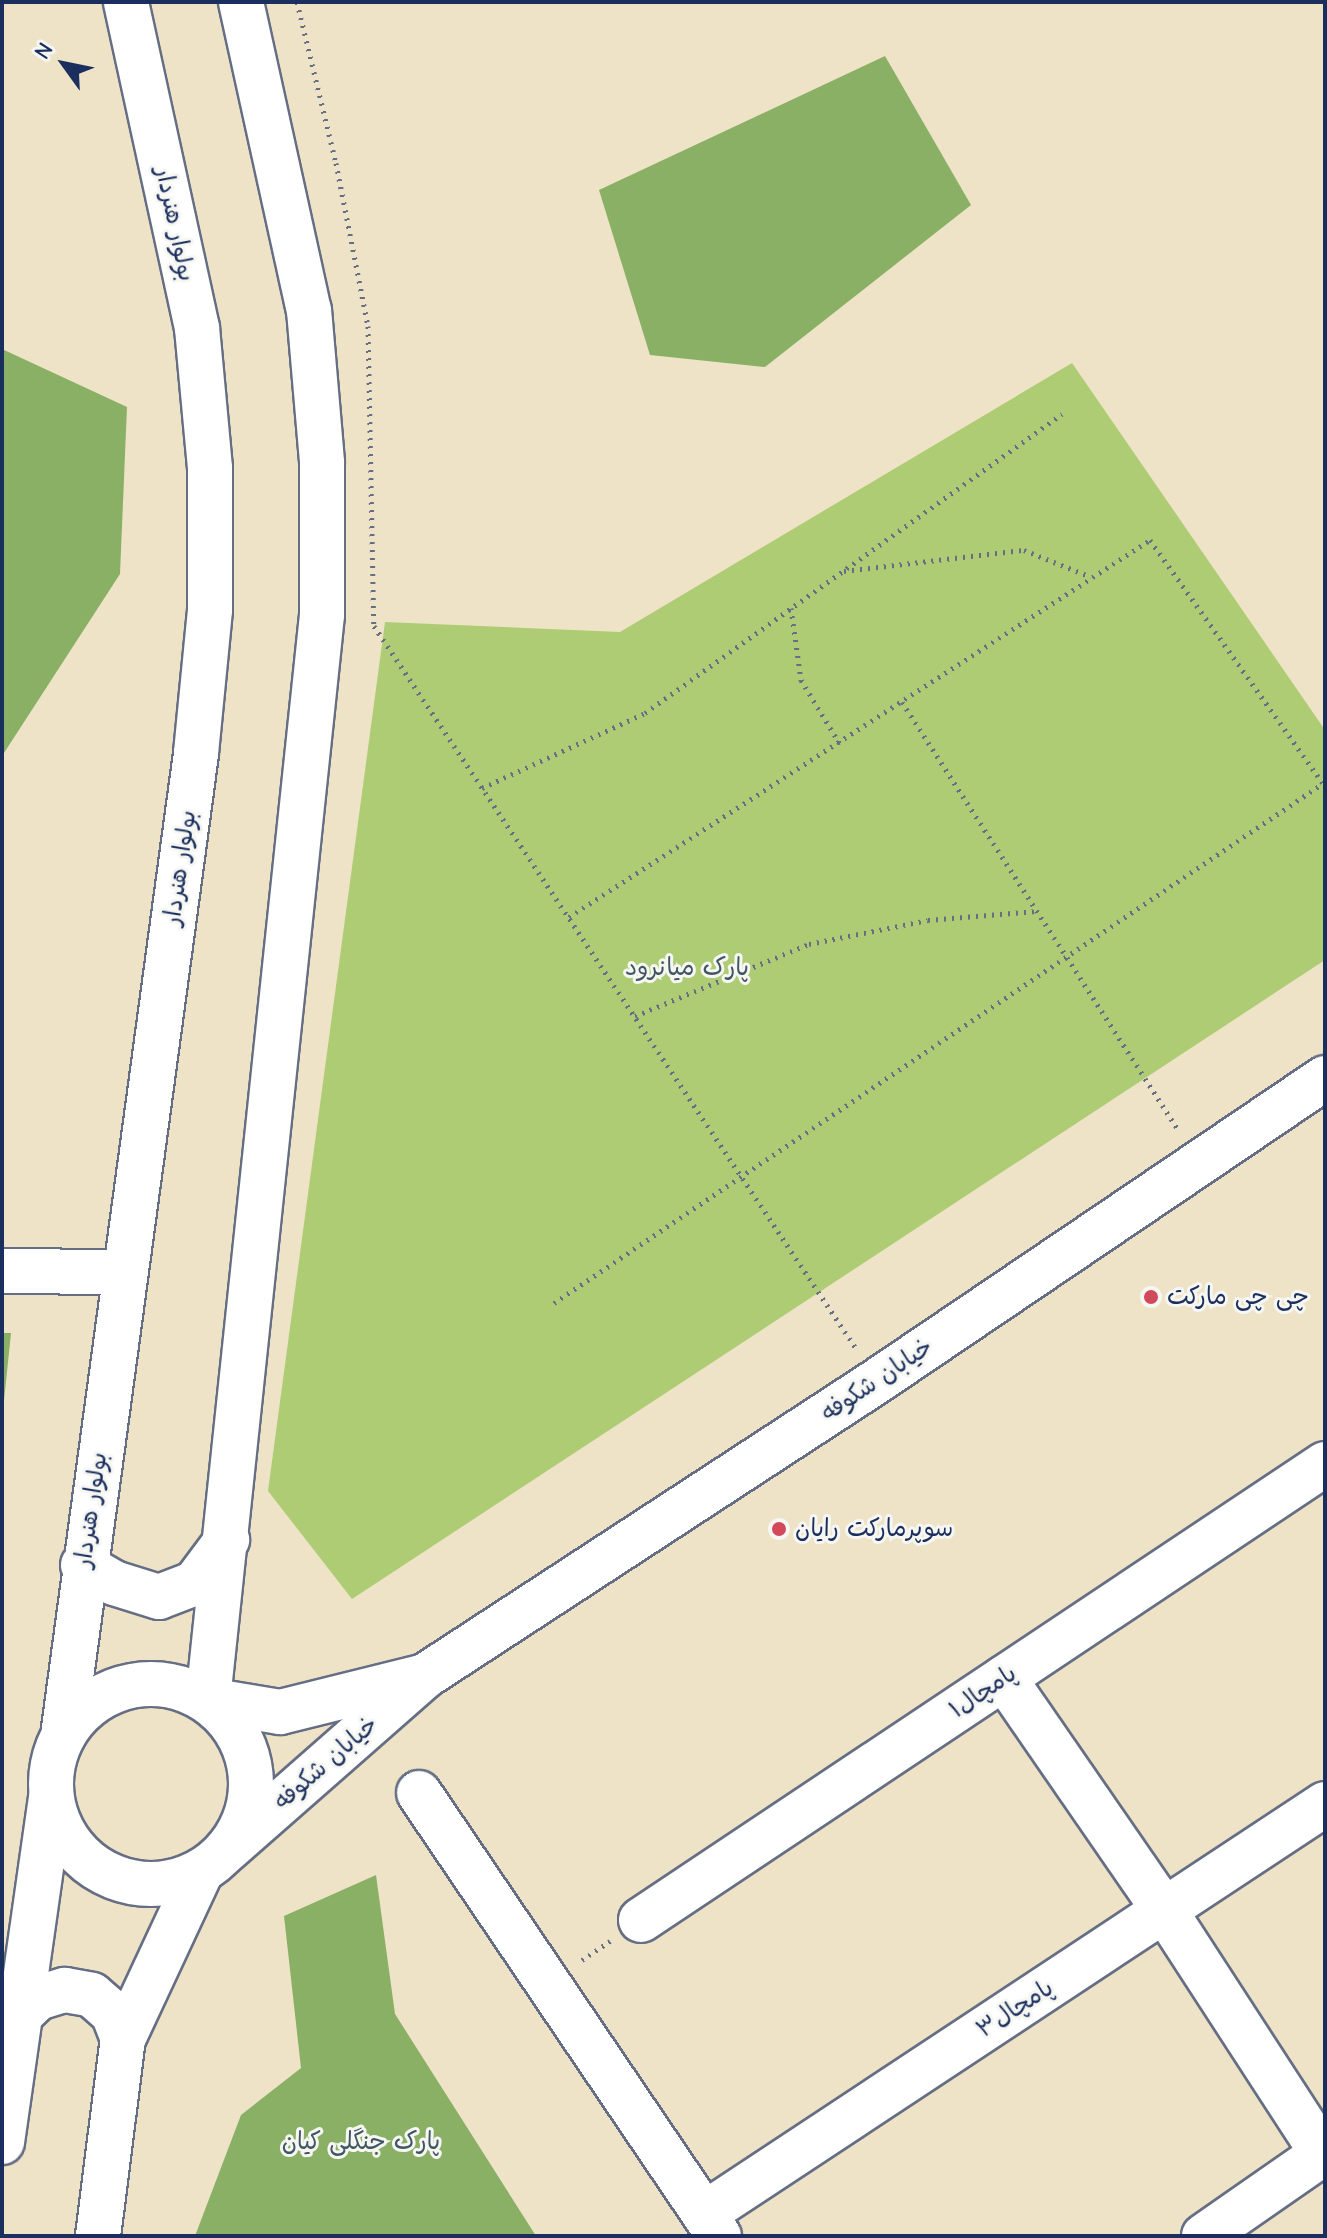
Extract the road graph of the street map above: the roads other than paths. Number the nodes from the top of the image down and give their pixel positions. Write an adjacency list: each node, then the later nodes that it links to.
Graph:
1 (126, 2): 5 (main road, بولوار هنردار)
2 (241, 2): 7 (main road)
3 (1324, 1082): 9 (main road, خیابان شکوفه)
4 (2, 1271): 5 (main road)
5 (124, 1272): 8 (main road, بولوار هنردار)
6 (1325, 1464): 10 (main road, پامچال۱)
7 (227, 1540): 8 (main road); 11 (main road)
8 (83, 1565): 12 (main road, بولوار هنردار)
9 (425, 1676): 11 (main road, خیابان شکوفه); 16 (main road, خیابان شکوفه)
10 (1004, 1678): 17 (main road); 18 (main road, پامچال۱)
11 (208, 1700): 12 (main road); 16 (main road)
12 (63, 1736): 14 (main road)
13 (419, 1793): 23 (main road)
14 (51, 1799): 16 (main road); 19 (main road)
15 (1325, 1804): 17 (main road, پامچال۳)
16 (214, 1861): 20 (main road)
17 (1165, 1911): 22 (main road); 23 (main road, پامچال۳)
18 (641, 1920)
19 (18, 2017): 20 (main road); 21 (main road)
20 (123, 2039): 24 (main road)
21 (2, 2142)
22 (1324, 2152): 25 (main road)
23 (712, 2225)
24 (98, 2236)
25 (1204, 2236)

